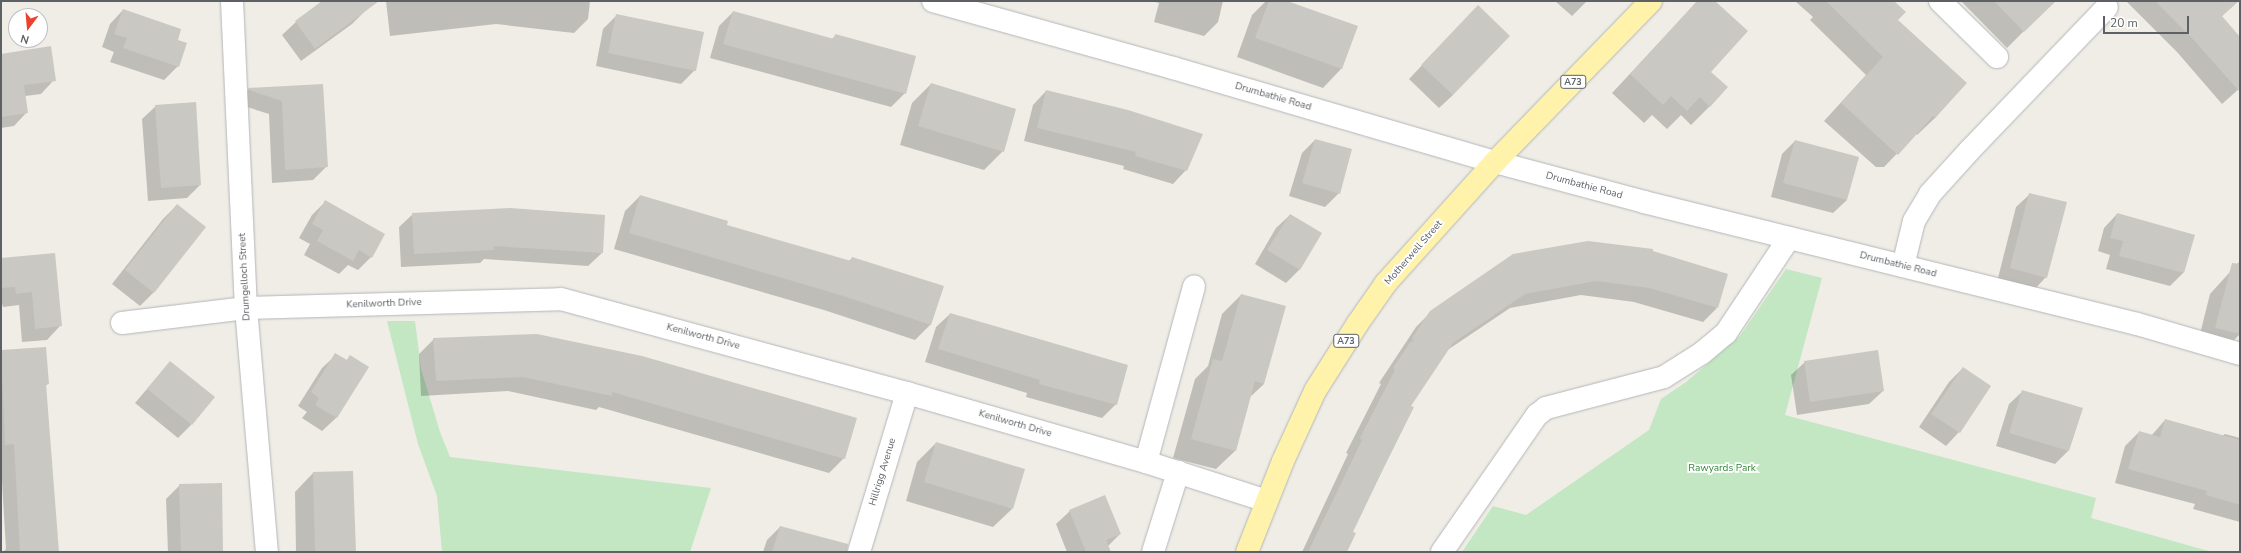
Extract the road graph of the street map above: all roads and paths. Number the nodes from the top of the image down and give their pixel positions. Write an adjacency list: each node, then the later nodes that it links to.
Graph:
1 (232, 1): 11 (street, Drumgelloch Street)
2 (933, 1): 7 (street, Drumbathie Road)
3 (1651, 1): 7 (main road, Motherwell Street / A73)
4 (1940, 1): 6 (street)
5 (2107, 7): 9 (street)
6 (1997, 56)
7 (1495, 162): 8 (street, Drumbathie Road); 17 (main road, Motherwell Street / A73)
8 (1790, 238): 9 (street, Drumbathie Road); 22 (street)
9 (1903, 266): 13 (street, Drumbathie Road)
10 (1194, 286): 15 (street)
11 (246, 308): 12 (street, Kenilworth Drive); 14 (street, Kenilworth Drive); 18 (street, Drumgelloch Street)
12 (122, 323)
13 (2240, 354)
14 (907, 393): 15 (street, Kenilworth Drive); 19 (street, Hillrigg Avenue)
15 (1146, 462): 16 (street, Kenilworth Drive)
16 (1178, 472): 17 (street, Kenilworth Drive); 20 (street)
17 (1267, 501): 21 (main road, Motherwell Street / A73)
18 (268, 552)
19 (859, 552)
20 (1154, 552)
21 (1247, 552)
22 (1442, 552)

